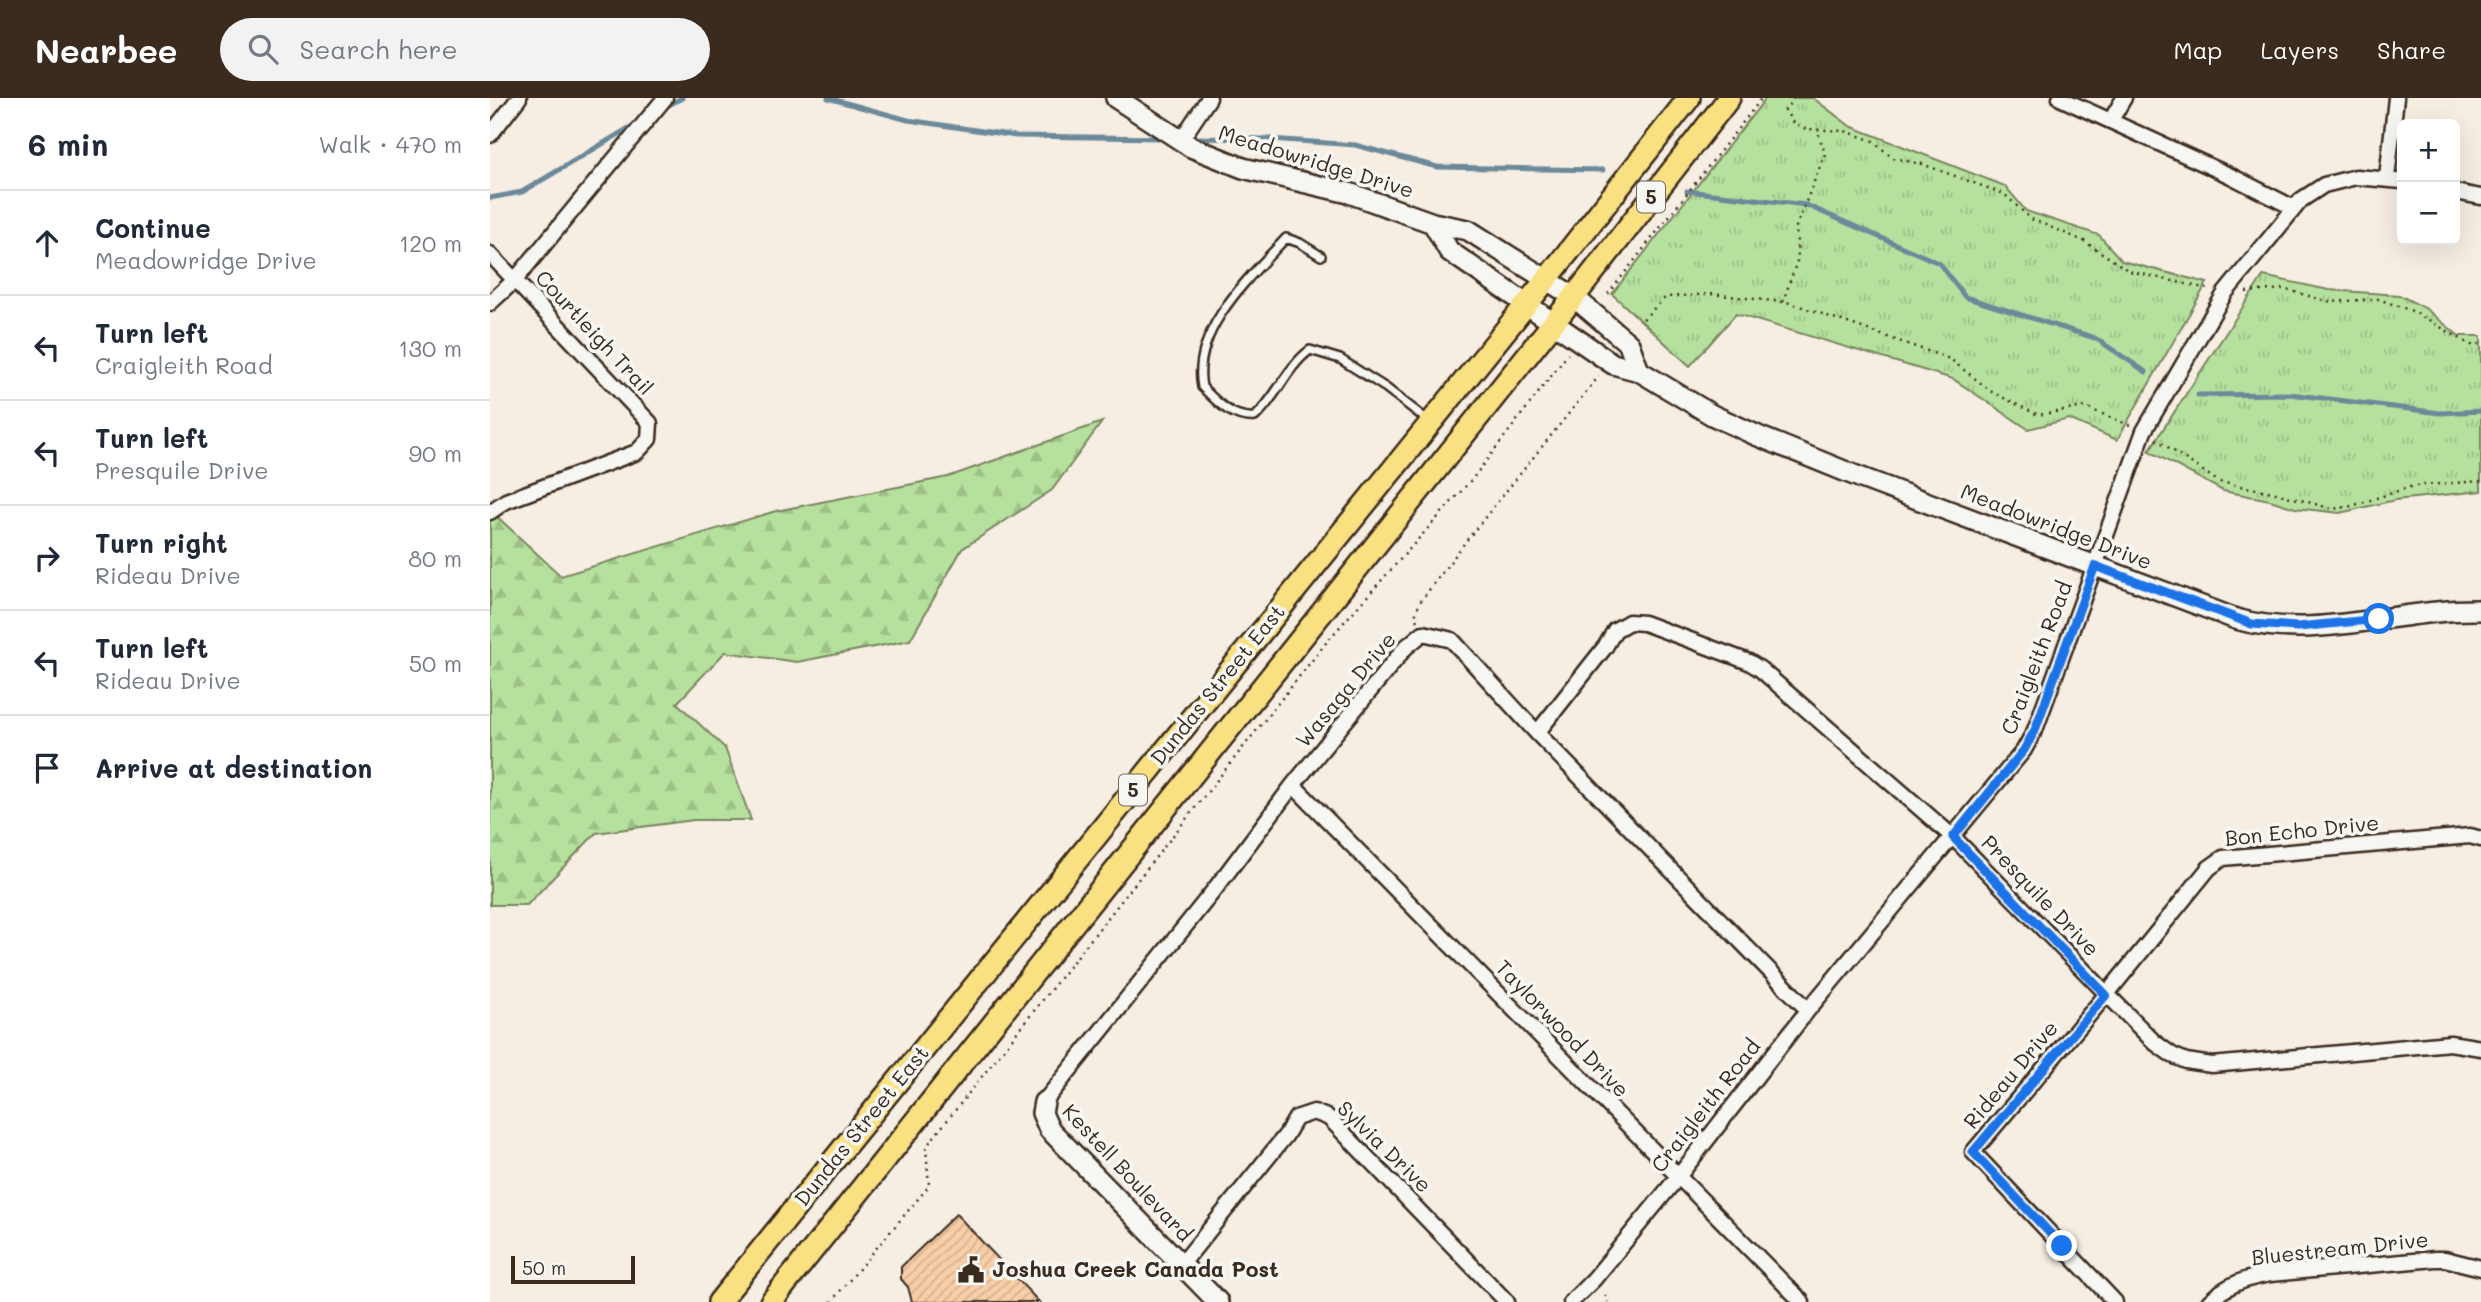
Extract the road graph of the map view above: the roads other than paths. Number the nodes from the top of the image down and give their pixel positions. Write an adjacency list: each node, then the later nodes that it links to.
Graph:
1 (519, 98): 11 (street)
2 (664, 98): 22 (street)
3 (1116, 98): 12 (street, Meadowridge Drive)
4 (1209, 98): 12 (street)
5 (1689, 98): 21 (main road, Dundas Street East / 5)
6 (1729, 98): 23 (main road, Dundas Street East / 5)
7 (2060, 98): 10 (street)
8 (2124, 98): 10 (street)
9 (2396, 98): 13 (street)
10 (2111, 120): 17 (street)
11 (490, 135)
12 (1181, 140): 18 (street, Meadowridge Drive)
13 (2387, 178): 14 (street, Craigleith Road); 17 (street, Craigleith Road)
14 (2397, 180)
15 (2460, 193): 16 (street)
16 (2481, 197)
17 (2294, 208): 30 (street, Craigleith Road)
18 (1433, 223): 21 (street, Meadowridge Drive); 25 (street, Meadowridge Drive)
19 (490, 254): 22 (street, Courtleigh Trail)
20 (1321, 256): 28 (lane)
21 (1547, 279): 23 (street, Meadowridge Drive); 25 (main road, Dundas Street East / 5)
22 (515, 280): 24 (street); 29 (street, Courtleigh Trail)
23 (1574, 297): 26 (main road, Dundas Street East / 5); 27 (street, Meadowridge Drive)
24 (490, 303)
25 (1528, 303): 26 (street, Meadowridge Drive); 28 (main road, Dundas Street East / 5)
26 (1554, 322): 27 (street, Meadowridge Drive); 44 (main road, Dundas Street East / 5)
27 (1639, 371): 30 (street, Meadowridge Drive)
28 (1431, 422): 43 (main road, Dundas Street East / 5)
29 (490, 512)
30 (2095, 566): 31 (street, Meadowridge Drive); 34 (street, Craigleith Road)
31 (2481, 610)
32 (1537, 733): 33 (street, Wasaga Drive); 34 (street, Presquile Drive); 37 (street, Wasaga Drive)
33 (1293, 785): 39 (street, Wasaga Drive); 40 (street, Taylorwood Drive)
34 (1953, 837): 36 (street, Presquile Drive); 37 (street, Craigleith Road)
35 (2481, 839): 36 (street, Bon Echo Drive)
36 (2106, 995): 38 (street, Presquile Drive); 49 (street, Rideau Drive)
37 (1808, 1010): 40 (street, Craigleith Road)
38 (2481, 1048)
39 (1044, 1102): 41 (street, Kestell Boulevard)
40 (1678, 1177): 47 (street, Craigleith Road); 48 (street, Taylorwood Drive)
41 (1181, 1265): 45 (street, Kestell Boulevard); 46 (street, Sylvia Drive)
42 (2481, 1268): 50 (street, Bluestream Drive)
43 (719, 1302)
44 (771, 1302)
45 (1218, 1302)
46 (1507, 1302)
47 (1571, 1302)
48 (1802, 1302)
49 (2115, 1302)
50 (2209, 1302)

